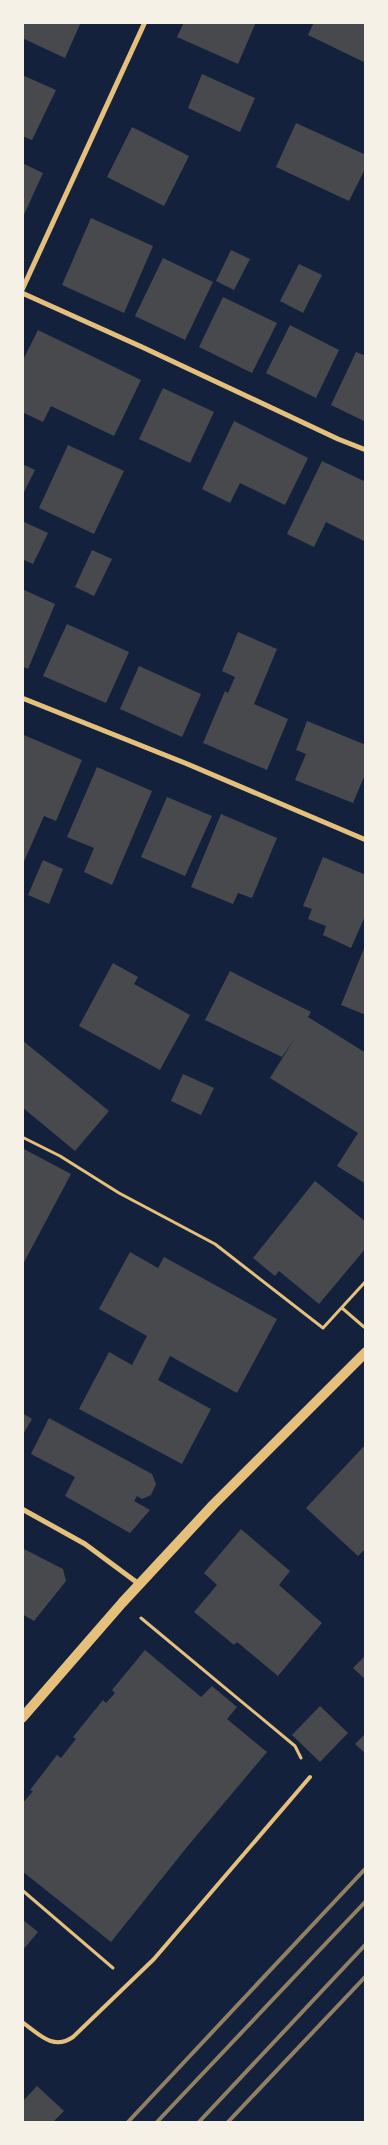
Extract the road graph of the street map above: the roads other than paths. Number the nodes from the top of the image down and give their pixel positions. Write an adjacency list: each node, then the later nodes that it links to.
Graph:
1 (145, 22): 2 (street)
2 (22, 292): 3 (street)
3 (366, 450)
4 (22, 698): 5 (street)
5 (366, 840)
6 (366, 1352): 8 (main road)
7 (22, 1510): 8 (street)
8 (139, 1584): 9 (main road)
9 (22, 1718)
10 (310, 1777): 11 (lane)
11 (22, 2022)

